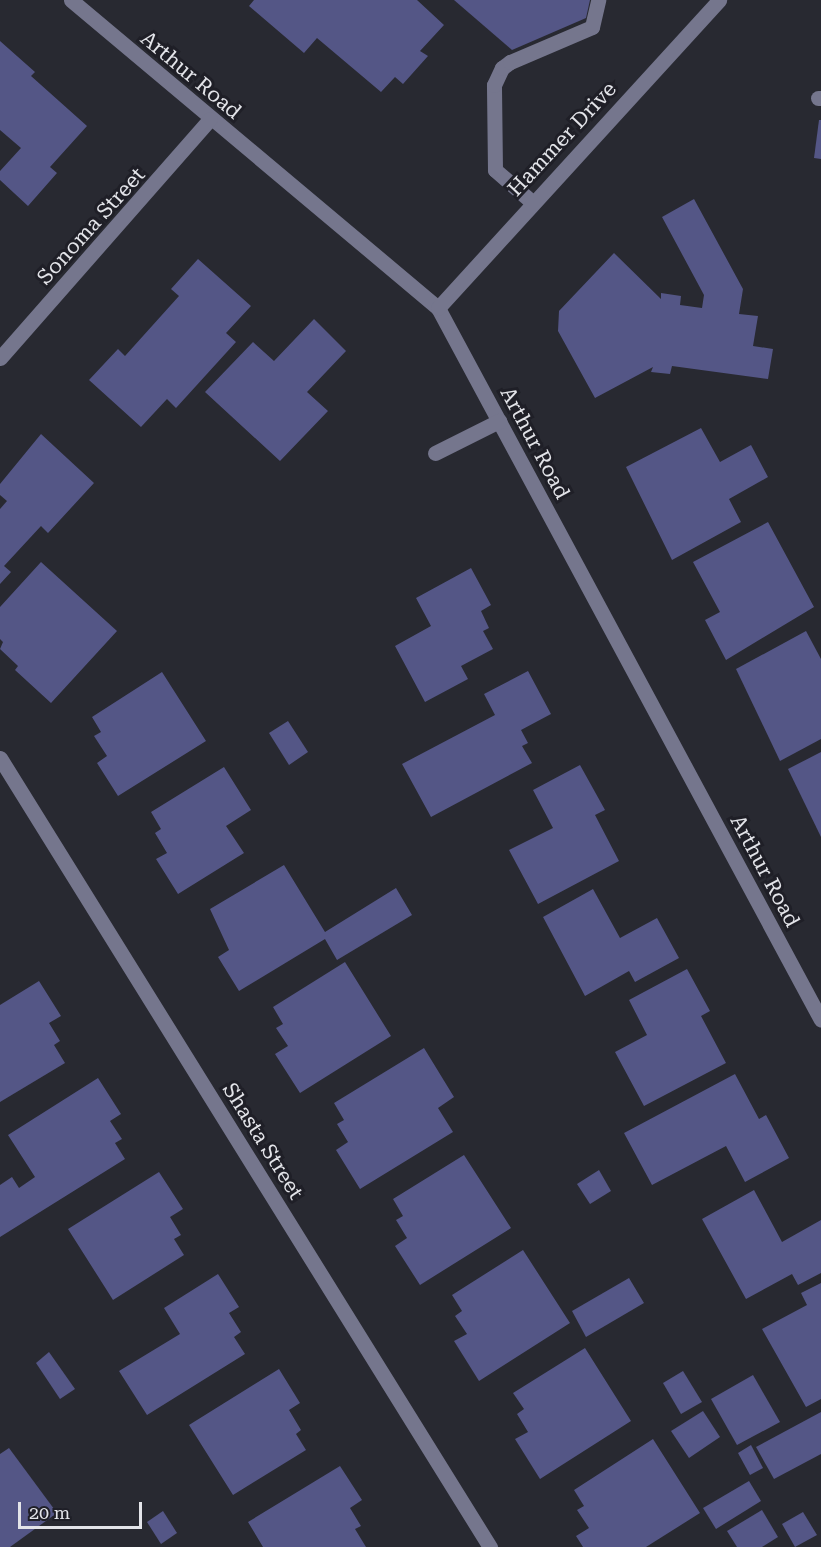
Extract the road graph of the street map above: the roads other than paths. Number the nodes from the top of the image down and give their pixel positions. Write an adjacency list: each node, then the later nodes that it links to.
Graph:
1 (71, 0): 4 (street, Arthur Road)
2 (598, 0): 5 (street)
3 (719, 0): 5 (street, Hammer Drive)
4 (210, 119): 6 (street, Arthur Road); 7 (street, Sonoma Street)
5 (532, 202): 6 (street, Hammer Drive)
6 (438, 308): 8 (street, Arthur Road)
7 (0, 358)
8 (499, 421): 9 (street); 11 (street, Arthur Road)
9 (435, 453)
10 (0, 758): 12 (street, Shasta Street)
11 (821, 1020)
12 (490, 1547)

